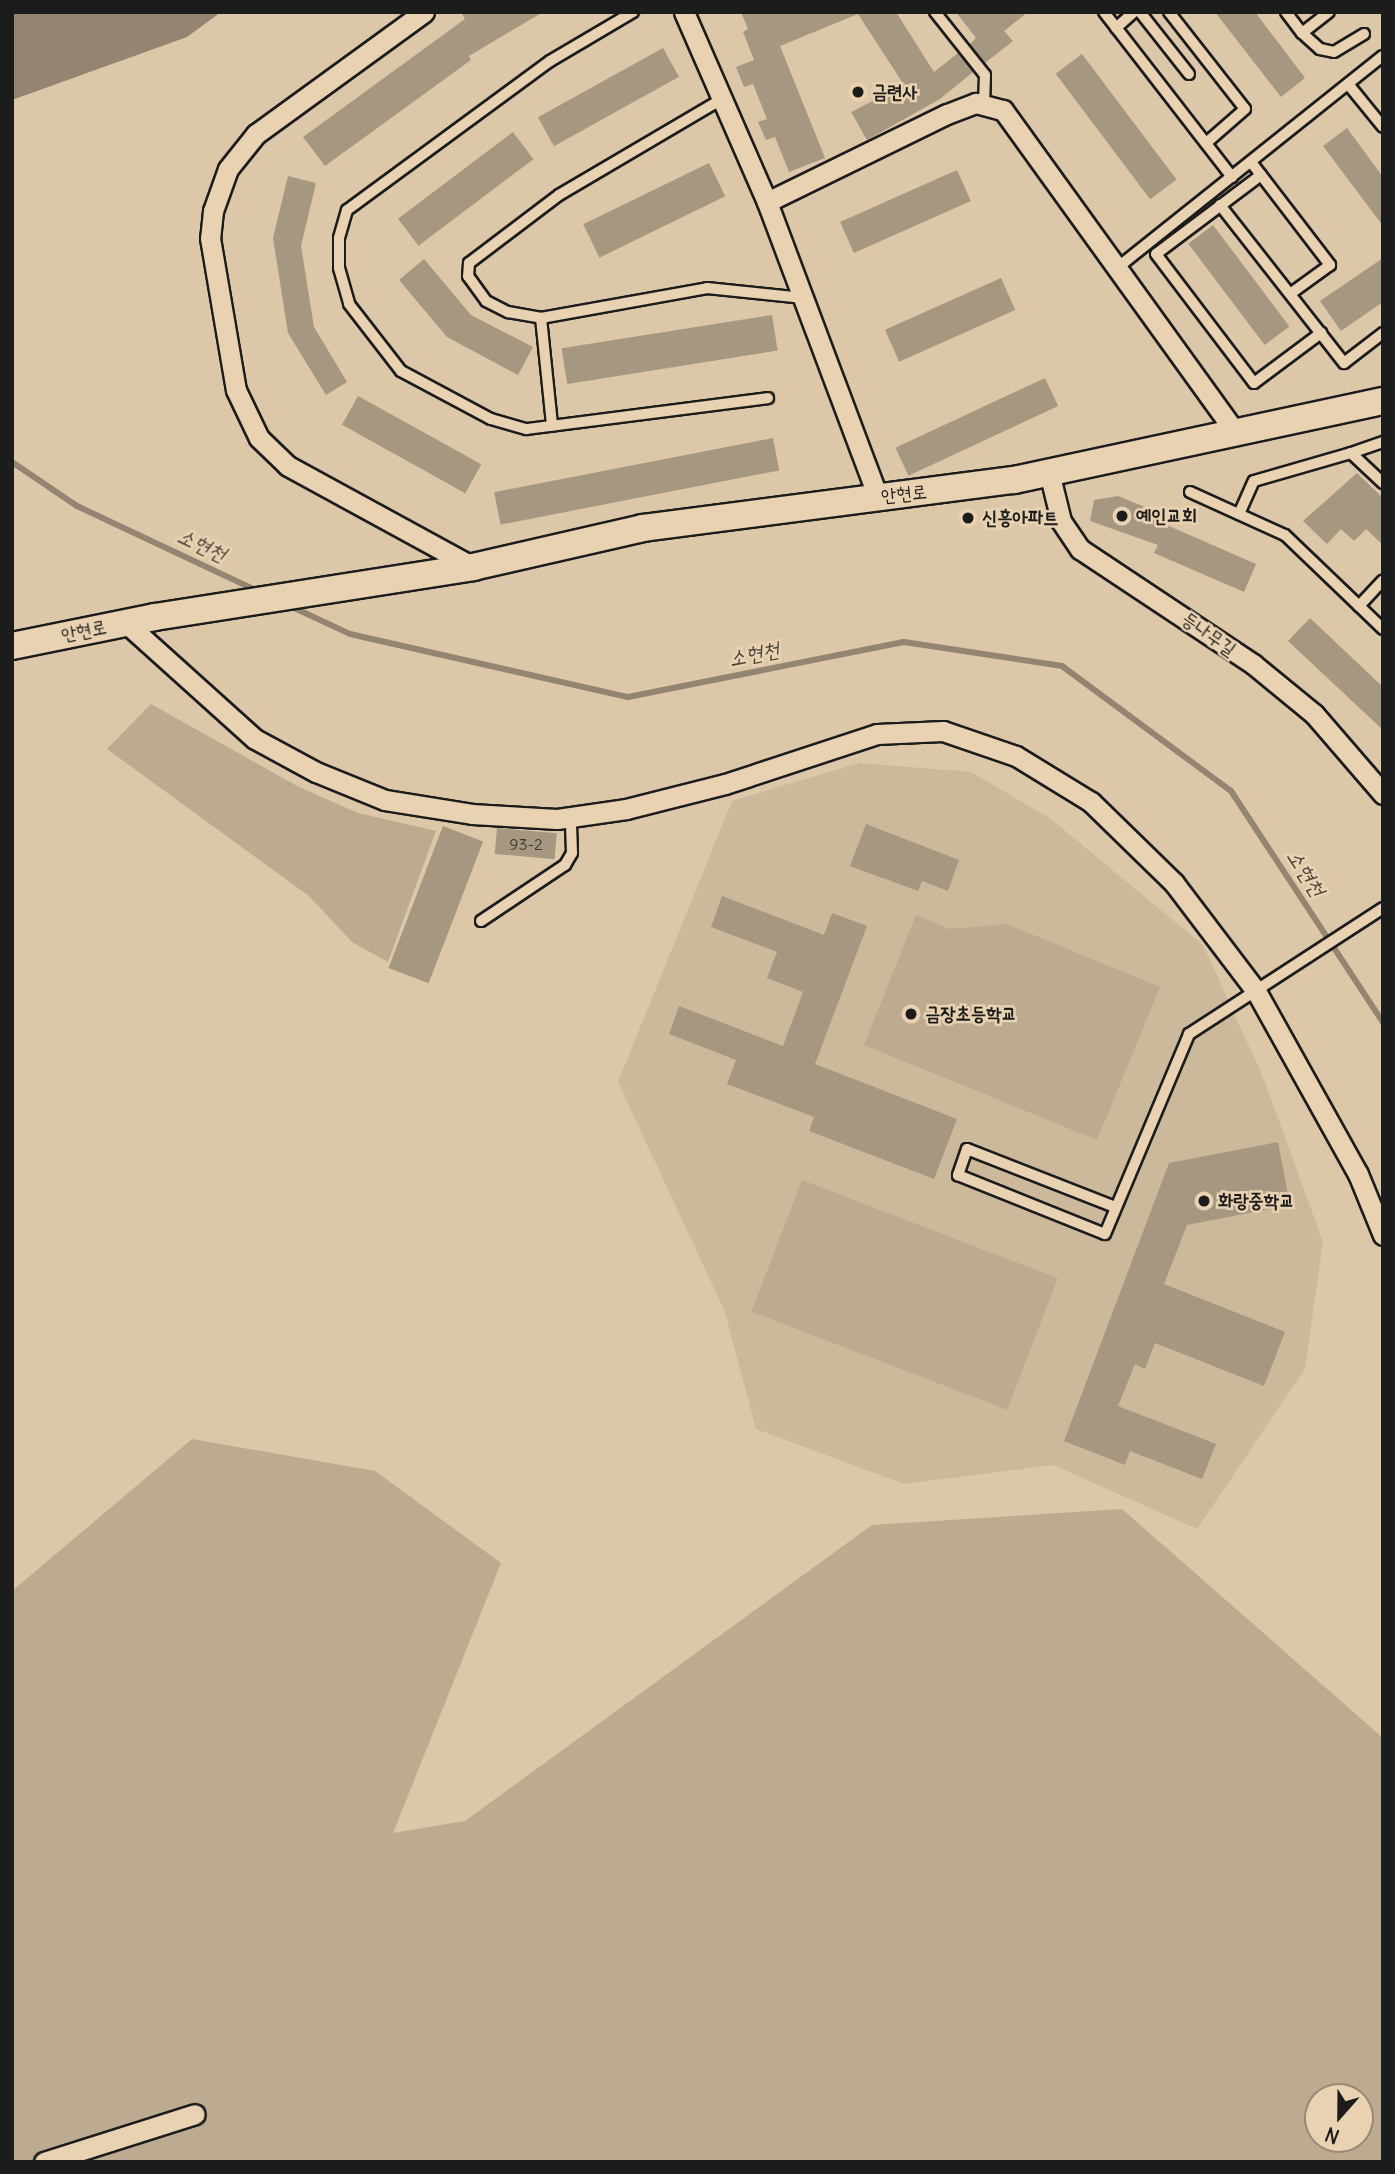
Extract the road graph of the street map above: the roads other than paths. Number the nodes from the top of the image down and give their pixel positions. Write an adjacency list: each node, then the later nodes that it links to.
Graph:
1 (424, 12): 43 (street)
2 (633, 12): 34 (lane)
3 (684, 12): 17 (street)
4 (935, 12): 18 (lane)
5 (1104, 12): 11 (lane)
6 (1134, 12): 11 (lane)
7 (1140, 12): 15 (lane)
8 (1170, 12): 20 (lane)
9 (1286, 12): 12 (lane)
10 (1329, 12): 12 (lane)
11 (1116, 28): 20 (lane)
12 (1302, 33): 13 (lane)
13 (1364, 34)
14 (1383, 56): 16 (lane)
15 (1189, 74)
16 (1348, 84): 19 (lane); 21 (lane)
17 (722, 99): 24 (street); 29 (lane)
18 (984, 105): 24 (street); 26 (street)
19 (1383, 127)
20 (1206, 143): 23 (lane)
21 (1251, 162): 22 (lane); 23 (lane)
22 (1261, 175): 25 (lane); 27 (lane)
23 (1232, 177): 26 (lane)
24 (767, 202): 28 (street)
25 (1220, 205): 27 (lane); 30 (lane)
26 (1117, 268): 35 (street)
27 (1290, 294): 30 (lane)
28 (803, 298): 29 (lane); 41 (street)
29 (541, 318): 34 (lane)
30 (1321, 333): 31 (lane)
31 (1383, 333)
32 (768, 398): 34 (lane)
33 (1383, 401): 35 (street, 안현로)
34 (552, 425)
35 (1235, 432): 38 (street, 안현로)
36 (1383, 442): 37 (lane)
37 (1351, 453): 39 (lane); 42 (lane)
38 (1049, 472): 41 (street, 안현로); 49 (street, 등나무길)
39 (1383, 483)
40 (1190, 492): 42 (lane)
41 (878, 497): 43 (street, 안현로)
42 (1238, 514): 45 (lane)
43 (473, 567): 46 (street, 안현로)
44 (1383, 580): 45 (lane)
45 (1359, 606): 47 (lane)
46 (126, 623): 48 (street, 안현로); 50 (street)
47 (1383, 629)
48 (12, 646)
49 (1383, 794)
50 (571, 817): 52 (lane); 53 (street)
51 (1383, 908): 53 (lane)
52 (481, 921)
53 (1256, 990): 54 (lane); 55 (street)
54 (1115, 1207): 54 (lane)
55 (1383, 1235)
56 (195, 2114): 57 (street)
57 (44, 2162)

